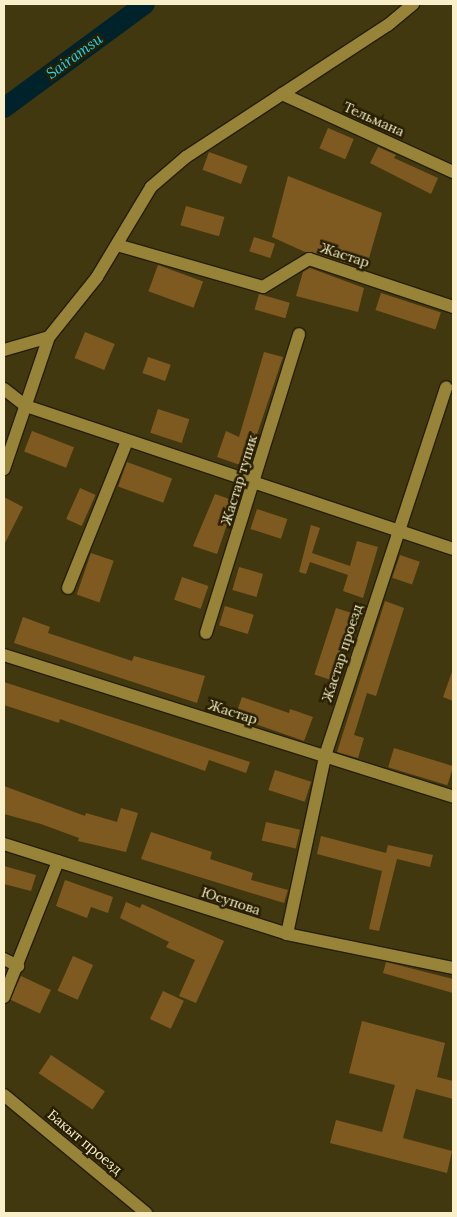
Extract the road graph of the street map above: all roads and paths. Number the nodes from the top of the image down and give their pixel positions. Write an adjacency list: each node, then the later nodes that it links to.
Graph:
1 (413, 4): 2 (street)
2 (282, 94): 3 (street, Тельмана); 4 (street)
3 (453, 172)
4 (116, 245): 5 (street, Жастар); 7 (street)
5 (453, 307)
6 (299, 334): 14 (street, Жастар тупик)
7 (48, 337): 8 (street); 11 (street)
8 (4, 350)
9 (446, 387): 15 (street, Жастар проезд)
10 (4, 389): 11 (street)
11 (26, 406): 12 (street); 13 (street)
12 (127, 440): 14 (street); 17 (street)
13 (4, 469)
14 (254, 483): 15 (street); 18 (street, Жастар тупик)
15 (397, 530): 16 (street); 20 (street, Жастар проезд)
16 (453, 549)
17 (68, 588)
18 (206, 633)
19 (4, 655): 20 (street, Жастар)
20 (324, 756): 21 (street, Жастар); 24 (street, Жастар проезд)
21 (453, 797)
22 (4, 844): 23 (street, Юсупова)
23 (58, 861): 24 (street, Юсупова); 26 (street)
24 (287, 934): 27 (street, Юсупова)
25 (4, 959): 26 (street)
26 (18, 966): 28 (street)
27 (453, 968)
28 (4, 997)
29 (4, 1095): 30 (street, Бакыт проезд)
30 (146, 1213)

